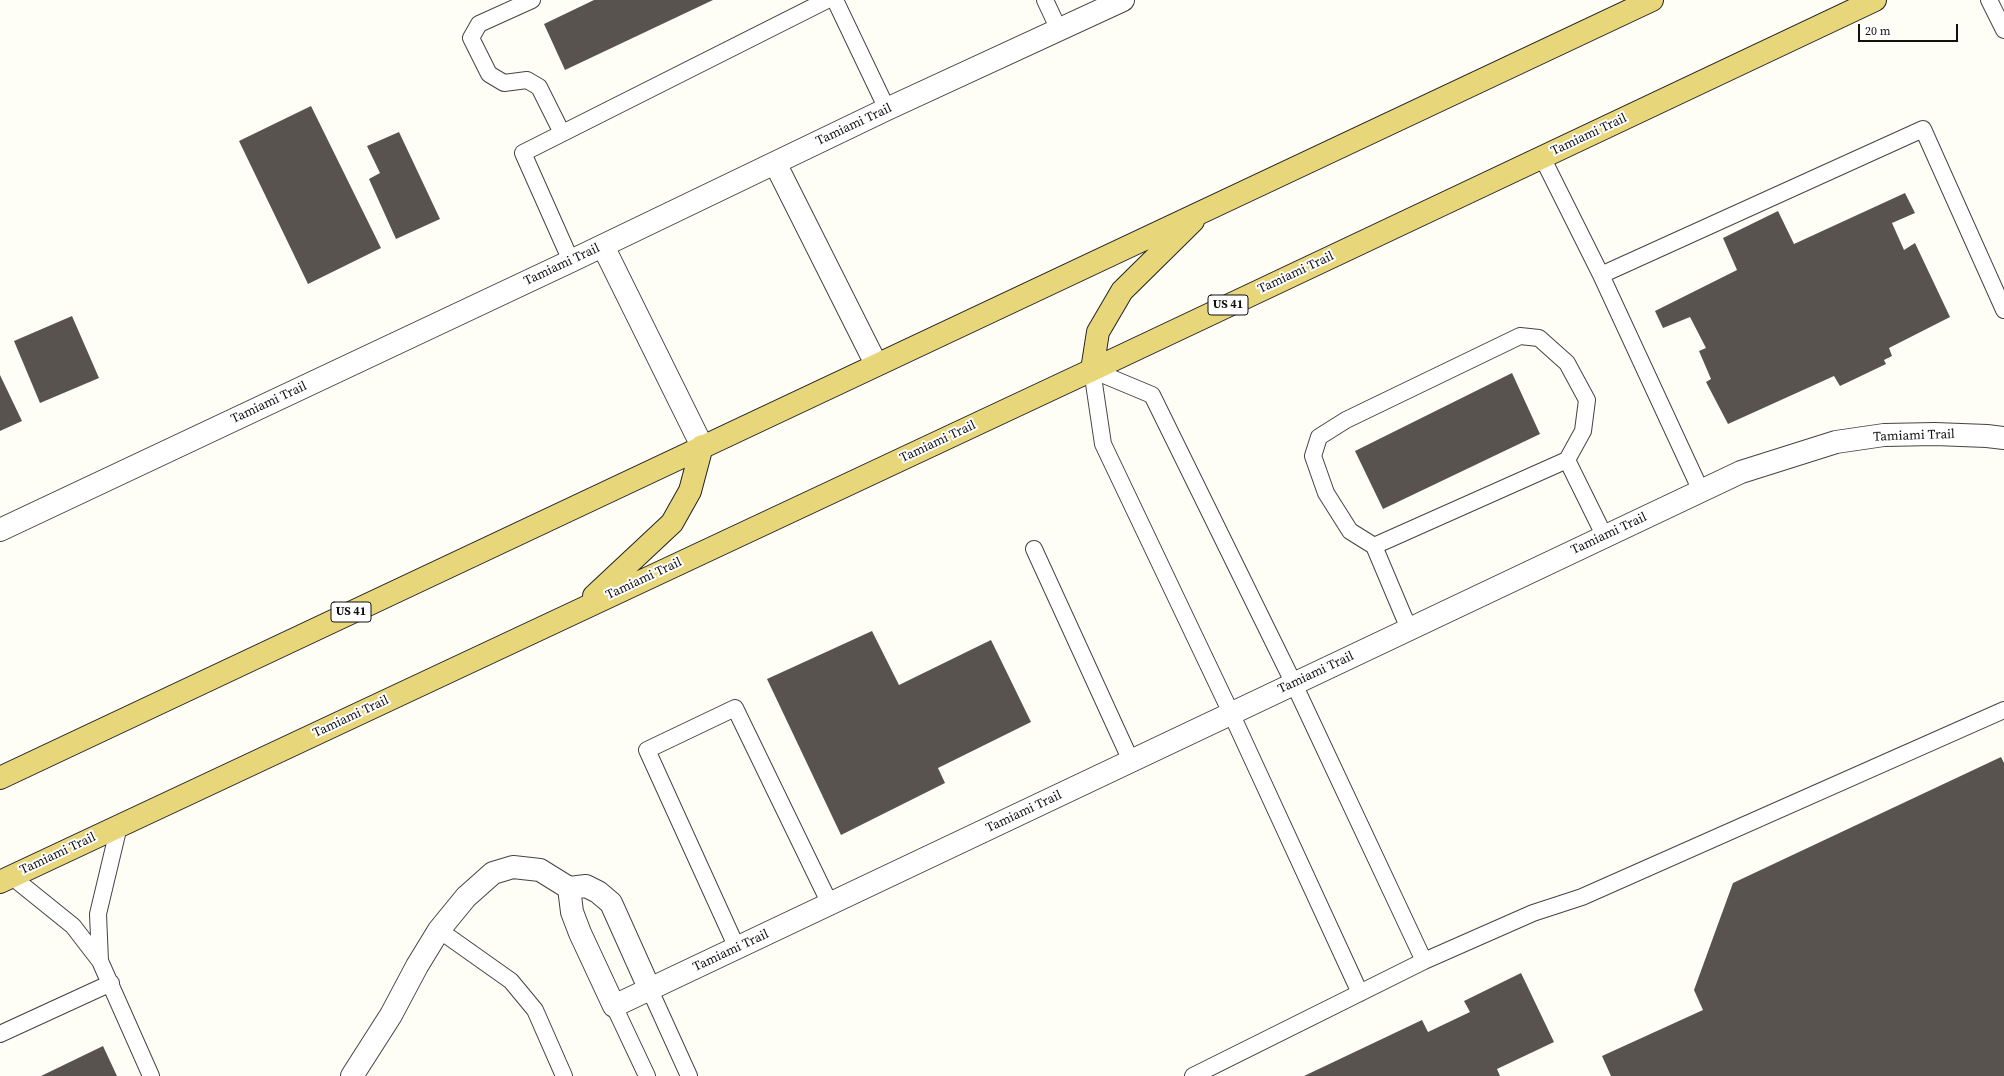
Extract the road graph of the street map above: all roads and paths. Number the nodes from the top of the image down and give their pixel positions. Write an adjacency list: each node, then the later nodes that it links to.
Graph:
1 (532, 0): 12 (lane)
2 (827, 0): 12 (lane)
3 (835, 0): 11 (lane)
4 (1045, 0): 9 (lane)
5 (1123, 0): 9 (street, Tamiami Trail)
6 (1652, 0): 15 (main road, US 41)
7 (1874, 0): 13 (main road, Tamiami Trail / US 41)
8 (1989, 0): 10 (lane)
9 (1059, 30): 11 (street, Tamiami Trail)
10 (2004, 30)
11 (887, 109): 14 (street, Tamiami Trail)
12 (562, 133): 17 (lane)
13 (1542, 157): 18 (lane); 21 (main road, Tamiami Trail / US 41)
14 (775, 163): 16 (street, Tamiami Trail); 20 (street)
15 (1205, 209): 20 (main road, US 41); 21 (main road)
16 (603, 246): 17 (street, Tamiami Trail); 23 (street)
17 (571, 261): 26 (street, Tamiami Trail)
18 (1601, 276): 19 (lane); 25 (lane)
19 (2004, 310)
20 (876, 364): 23 (main road, US 41)
21 (1092, 370): 30 (main road, Tamiami Trail / US 41); 32 (lane); 34 (lane)
22 (2004, 438): 25 (street, Tamiami Trail)
23 (702, 446): 30 (main road); 36 (main road, US 41)
24 (1567, 460): 27 (lane); 28 (lane); 28 (lane)
25 (1701, 491): 27 (street, Tamiami Trail)
26 (0, 530)
27 (1605, 536): 31 (street, Tamiami Trail)
28 (1374, 546): 31 (lane)
29 (1034, 549): 35 (lane)
30 (580, 610): 37 (main road, Tamiami Trail / US 41)
31 (1409, 629): 32 (street, Tamiami Trail)
32 (1294, 684): 34 (street, Tamiami Trail); 44 (lane)
33 (2004, 710): 44 (lane)
34 (1231, 713): 35 (street, Tamiami Trail); 47 (lane)
35 (1131, 761): 40 (street, Tamiami Trail)
36 (0, 778)
37 (119, 826): 38 (main road, Tamiami Trail / US 41); 43 (lane)
38 (6, 879): 43 (lane)
39 (569, 888): 41 (street); 46 (street); 48 (street)
40 (830, 904): 42 (street, Tamiami Trail); 42 (lane)
41 (439, 930): 51 (street); 52 (lane)
42 (737, 948): 46 (street, Tamiami Trail)
43 (100, 961): 45 (lane)
44 (1424, 961): 47 (lane)
45 (111, 983): 49 (lane); 50 (lane)
46 (650, 990): 48 (street, Tamiami Trail); 54 (lane)
47 (1360, 993): 55 (lane)
48 (614, 1006): 53 (lane)
49 (0, 1034)
50 (151, 1076)
51 (352, 1076)
52 (564, 1076)
53 (647, 1076)
54 (689, 1076)
55 (1193, 1076)

